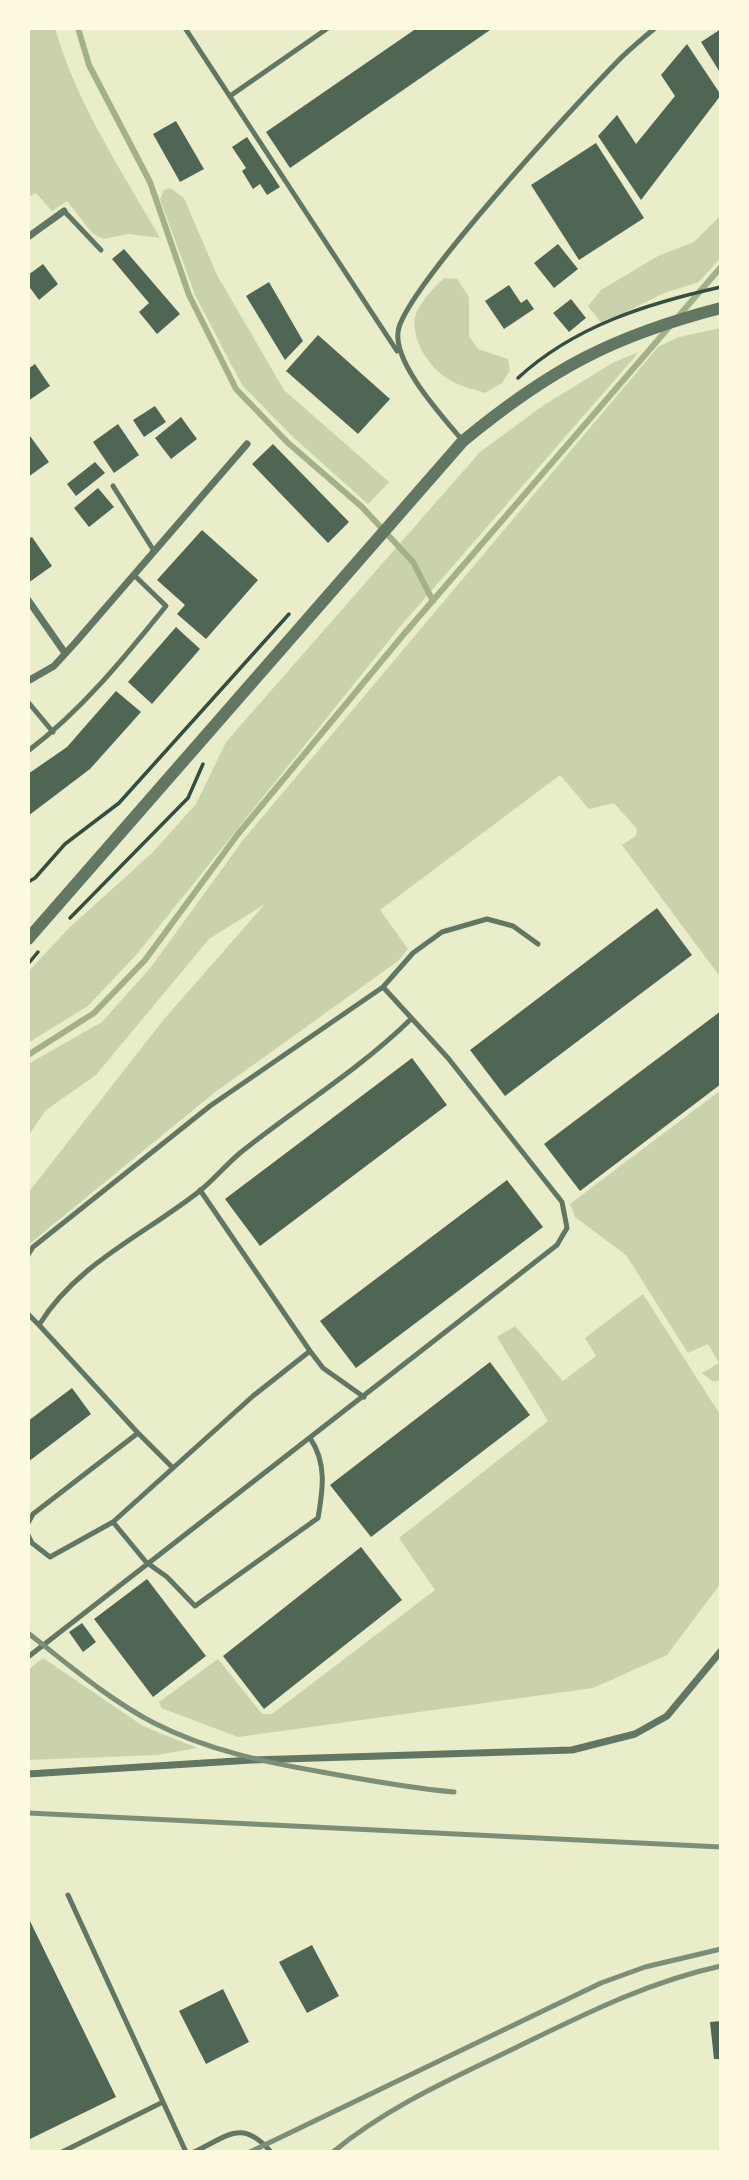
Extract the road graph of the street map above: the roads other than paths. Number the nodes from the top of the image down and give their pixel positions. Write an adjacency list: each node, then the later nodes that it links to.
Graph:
1 (185, 28): 4 (lane)
2 (328, 28): 4 (lane)
3 (655, 28): 9 (lane)
4 (230, 96): 9 (lane)
5 (64, 211): 6 (street); 7 (lane)
6 (28, 237)
7 (101, 250)
8 (721, 308): 10 (street)
9 (399, 354): 10 (lane)
10 (463, 441): 21 (street)
11 (247, 444): 13 (street)
12 (113, 486): 13 (lane)
13 (154, 551): 14 (street)
14 (134, 575): 16 (street); 19 (lane)
15 (28, 600): 16 (street)
16 (65, 653): 17 (street)
17 (28, 681)
18 (28, 702): 19 (lane)
19 (53, 732): 20 (lane)
20 (28, 751)
21 (28, 939)
22 (538, 944): 23 (lane)
23 (383, 987): 24 (lane); 26 (lane)
24 (411, 1019): 25 (lane); 30 (lane)
25 (200, 1190): 28 (lane); 29 (lane)
26 (28, 1255)
27 (28, 1314): 28 (lane)
28 (39, 1325): 31 (lane)
29 (310, 1351): 30 (lane); 33 (lane)
30 (364, 1397): 32 (lane)
31 (138, 1433): 33 (lane); 35 (lane)
32 (310, 1438): 37 (lane); 37 (lane)
33 (172, 1468): 34 (lane)
34 (113, 1522): 36 (lane); 37 (lane)
35 (28, 1523)
36 (28, 1535)
37 (146, 1562): 39 (lane)
38 (721, 1650): 40 (street)
39 (28, 1657)
40 (28, 1774)
41 (68, 1895): 42 (lane)
42 (161, 2103): 43 (lane); 44 (lane)
43 (62, 2152)
44 (186, 2152)
45 (194, 2152): 46 (lane)
46 (271, 2152)

